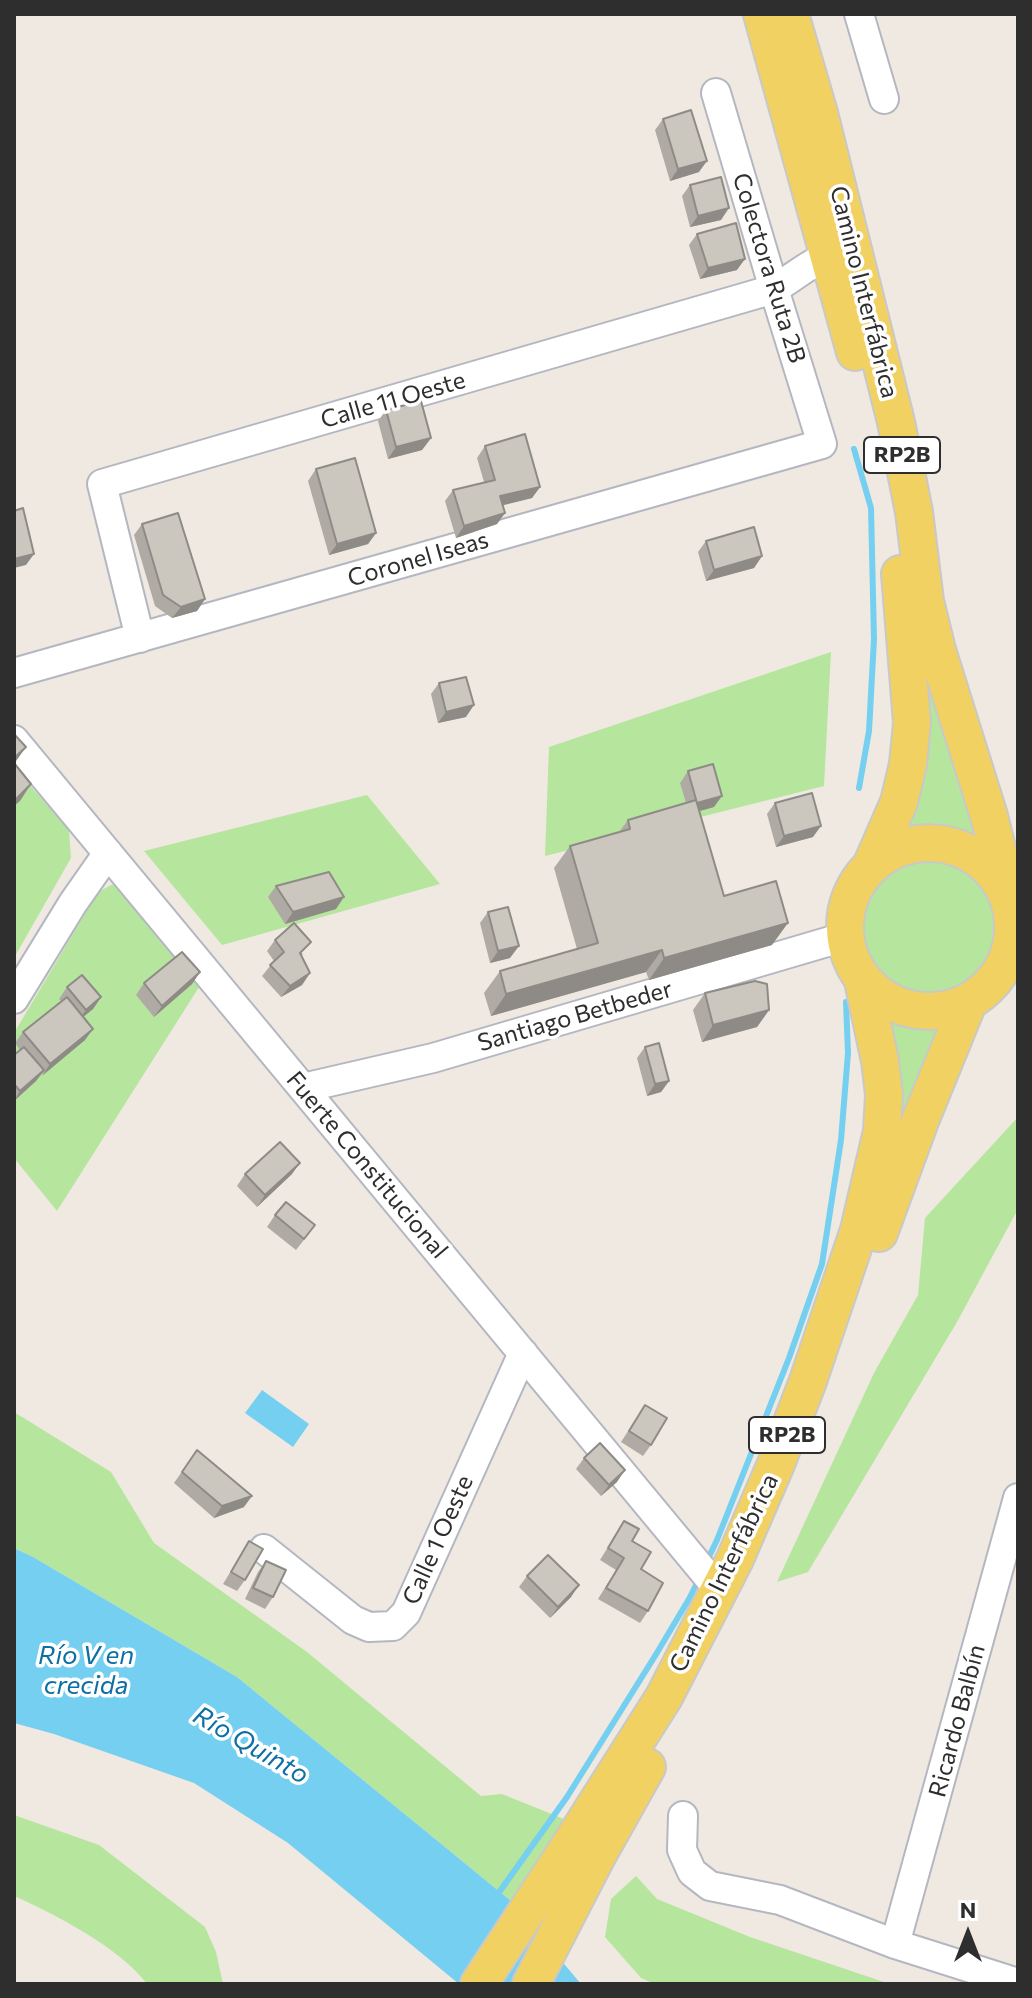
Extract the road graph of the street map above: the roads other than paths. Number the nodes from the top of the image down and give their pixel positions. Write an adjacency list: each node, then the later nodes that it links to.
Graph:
1 (762, 14): 6 (main road, Camino Interfábrica / RP2B)
2 (790, 14): 14 (main road, Camino Interfábrica / RP2B)
3 (859, 14): 5 (street)
4 (716, 93): 7 (street, Colectora Ruta 2B)
5 (884, 99)
6 (828, 256): 7 (street, Calle 11 Oeste); 13 (main road, Camino Interfábrica / RP2B)
7 (774, 289): 8 (street, Colectora Ruta 2B); 9 (street, Calle 11 Oeste)
8 (822, 444): 9 (street, Coronel Iseas)
9 (140, 638): 10 (street, Coronel Iseas)
10 (14, 673)
11 (14, 740): 12 (street, Fuerte Constitucional)
12 (108, 853): 18 (street); 19 (street, Fuerte Constitucional)
13 (872, 864): 14 (main road, Camino Interfábrica / RP2B); 15 (main road, Camino Interfábrica / RP2B)
14 (1012, 905): 17 (main road, Camino Interfábrica / RP2B)
15 (844, 937): 16 (main road, Camino Interfábrica / RP2B); 19 (street, Santiago Betbeder)
16 (863, 981): 17 (main road, Camino Interfábrica / RP2B); 23 (main road, Camino Interfábrica / RP2B)
17 (993, 989): 25 (main road, Camino Interfábrica / RP2B)
18 (14, 999)
19 (303, 1088): 20 (street, Fuerte Constitucional)
20 (523, 1353): 22 (street, Calle 1 Oeste); 23 (street, Fuerte Constitucional)
21 (1018, 1498): 26 (street, Ricardo Balbín)
22 (264, 1549)
23 (719, 1590): 25 (main road, Camino Interfábrica / RP2B)
24 (683, 1816): 26 (street)
25 (582, 1854): 28 (main road, Camino Interfábrica / RP2B); 29 (main road, Camino Interfábrica / RP2B)
26 (895, 1944): 27 (street)
27 (1018, 1983)
28 (479, 1984)
29 (531, 1984)

